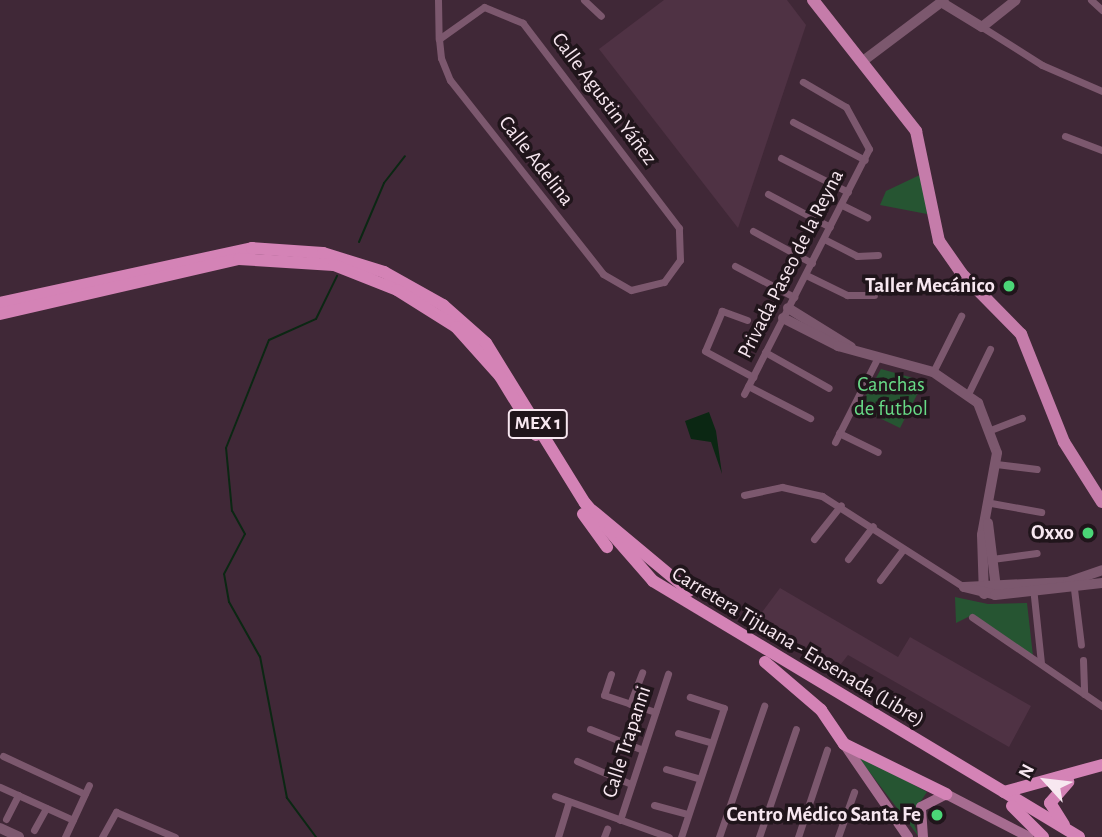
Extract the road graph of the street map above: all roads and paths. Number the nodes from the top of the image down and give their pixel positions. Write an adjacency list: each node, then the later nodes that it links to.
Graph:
1 (438, 0): 11 (street, Calle Adelina)
2 (584, 0): 9 (street)
3 (813, 0): 12 (main road)
4 (1016, 0): 10 (street)
5 (1091, 0): 8 (street)
6 (943, 1): 10 (street); 12 (street)
7 (486, 4): 11 (street, Calle Agustin Yáñez); 31 (street, Calle Agustin Yáñez)
8 (1102, 10)
9 (601, 16)
10 (982, 27): 14 (street)
11 (439, 39): 31 (street, Calle Adelina)
12 (863, 61): 59 (main road)
13 (803, 82): 19 (street, Privada Paseo de la Reyna)
14 (1102, 91)
15 (793, 122): 19 (street)
16 (1065, 136): 17 (street)
17 (1102, 150)
18 (781, 158): 20 (street)
19 (865, 160): 20 (street, Privada Paseo de la Reyna)
20 (848, 192): 22 (street, Privada Paseo de la Reyna)
21 (768, 194): 24 (street)
22 (842, 205): 23 (street); 24 (street, Privada Paseo de la Reyna)
23 (867, 217)
24 (830, 227): 26 (street, Privada Paseo de la Reyna)
25 (753, 231): 28 (street)
26 (824, 239): 27 (street); 28 (street, Privada Paseo de la Reyna)
27 (878, 255)
28 (812, 263): 30 (street, Privada Paseo de la Reyna)
29 (735, 266): 33 (street)
30 (806, 275): 32 (street); 33 (street, Privada Paseo de la Reyna)
31 (664, 282)
32 (874, 295)
33 (794, 297): 35 (street, Privada Paseo de la Reyna)
34 (0, 303): 62 (highway, Carretera Tijuana - Ensenada (Libre) / MEX 1)
35 (788, 308): 38 (street, Privada Paseo de la Reyna); 40 (street)
36 (0, 314): 82 (highway, Carretera Tijuana - Ensenada (Libre) / MEX 1)
37 (961, 316): 44 (street)
38 (783, 318): 40 (street); 42 (street, Privada Paseo de la Reyna)
39 (747, 320): 45 (street)
40 (851, 347): 43 (street)
41 (990, 349): 48 (street)
42 (765, 352): 45 (street, Privada Paseo de la Reyna); 47 (street)
43 (878, 357): 44 (street); 53 (street)
44 (933, 372): 48 (street)
45 (753, 377): 46 (street, Privada Paseo de la Reyna)
46 (748, 386): 49 (street, Privada Paseo de la Reyna); 50 (street)
47 (829, 387)
48 (969, 392): 52 (street)
49 (744, 394)
50 (810, 418)
51 (1022, 418): 52 (street)
52 (993, 429): 56 (street)
53 (839, 433): 54 (street); 55 (street)
54 (835, 442)
55 (878, 452)
56 (996, 464): 57 (street); 60 (street)
57 (1037, 469)
58 (744, 495): 61 (street)
59 (1102, 502)
60 (991, 503): 63 (street); 64 (street)
61 (841, 505): 65 (street); 66 (street)
62 (589, 509): 78 (highway); 110 (highway, Carretera Tijuana - Ensenada (Libre) / MEX 1)
63 (1041, 512)
64 (988, 522): 70 (street); 75 (street)
65 (873, 526): 67 (street); 69 (street)
66 (814, 539)
67 (903, 550): 72 (street); 74 (street)
68 (1037, 553): 70 (street)
69 (848, 559)
70 (992, 559): 75 (street)
71 (1102, 570): 73 (street)
72 (880, 580)
73 (1094, 582): 76 (street); 77 (street)
74 (964, 587): 75 (street)
75 (990, 589): 76 (street)
76 (1033, 589): 77 (street); 83 (street)
77 (1074, 589): 80 (street)
78 (689, 591)
79 (972, 617): 83 (street)
80 (1081, 645)
81 (1083, 660): 87 (street)
82 (765, 662): 97 (highway); 117 (highway, Carretera Tijuana - Ensenada (Libre) / MEX 1)
83 (1041, 663): 87 (street)
84 (642, 672): 89 (street)
85 (611, 674): 89 (street)
86 (668, 674): 92 (street, Calle Trapanni)
87 (1084, 694): 91 (street)
88 (691, 697): 96 (street)
89 (630, 704): 92 (street)
90 (764, 706): 132 (street)
91 (1102, 706)
92 (655, 712): 98 (street, Calle Trapanni)
93 (590, 729): 98 (street)
94 (796, 729): 133 (street)
95 (678, 733): 96 (street)
96 (712, 743): 105 (street)
97 (844, 744): 112 (highway); 136 (main road)
98 (643, 750): 106 (street, Calle Trapanni)
99 (827, 750): 134 (street)
100 (3, 757): 111 (street)
101 (578, 761): 106 (street)
102 (1102, 765): 104 (highway)
103 (666, 769): 105 (street)
104 (1080, 774): 110 (highway); 124 (highway)
105 (700, 779): 119 (street)
106 (631, 784): 121 (street, Calle Trapanni)
107 (89, 785): 111 (street)
108 (0, 787): 113 (street)
109 (854, 792): 135 (street)
110 (1004, 792): 124 (highway, Carretera Tijuana - Ensenada (Libre) / MEX 1)
111 (85, 794): 120 (street)
112 (946, 794): 137 (main road); 138 (main road)
113 (18, 795): 118 (street); 122 (street)
114 (555, 796): 115 (street)
115 (569, 802): 121 (street); 129 (street)
116 (654, 805): 119 (street)
117 (1012, 806): 124 (highway, Carretera Tijuana - Ensenada (Libre) / MEX 1); 139 (highway)
118 (46, 808): 120 (street); 123 (street)
119 (688, 814): 131 (street)
120 (73, 820): 126 (street)
121 (620, 820): 130 (street)
122 (3, 823): 125 (street)
123 (34, 830)
124 (1071, 835)
125 (19, 837)
126 (65, 837)
127 (102, 837): 128 (street)
128 (175, 837)
129 (558, 837)
130 (669, 837)
131 (681, 837)
132 (719, 837)
133 (760, 837)
134 (798, 837)
135 (838, 837)
136 (908, 837)
137 (923, 837)
138 (1029, 837)
139 (1043, 837)

